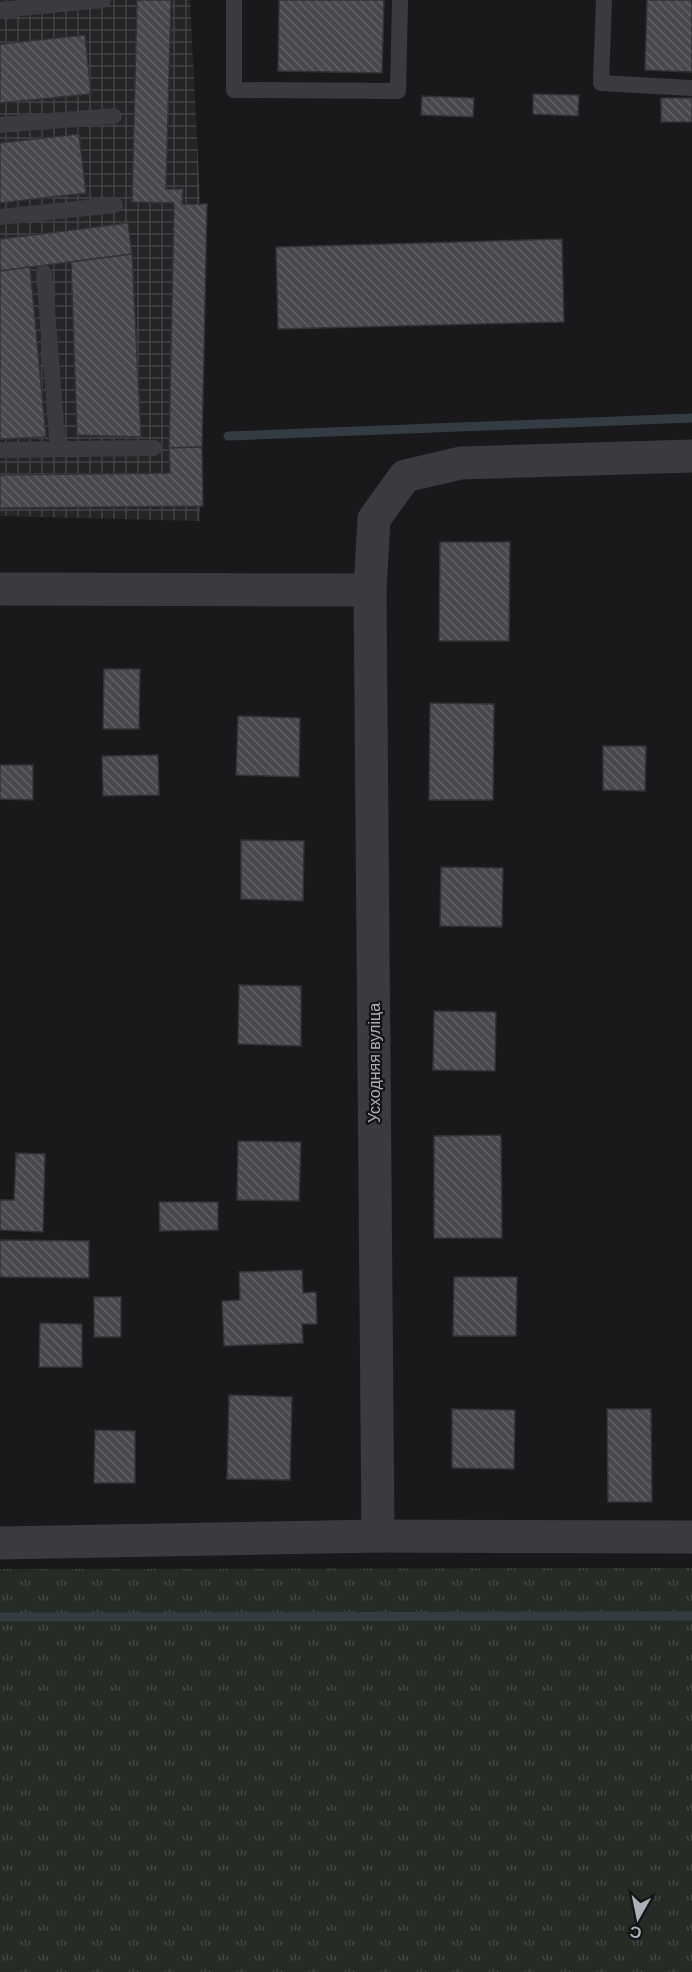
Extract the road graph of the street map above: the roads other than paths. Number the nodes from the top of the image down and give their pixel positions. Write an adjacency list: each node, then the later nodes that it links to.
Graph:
1 (103, 0): 5 (lane)
2 (234, 0): 3 (lane)
3 (400, 0)
4 (604, 0): 6 (lane)
5 (0, 10)
6 (692, 88)
7 (114, 116): 8 (lane)
8 (0, 125)
9 (115, 205): 10 (lane)
10 (0, 217)
11 (44, 273): 13 (lane)
12 (154, 448): 13 (lane)
13 (58, 449): 14 (lane)
14 (0, 450)
15 (692, 456): 17 (street, Усходняя вуліца)
16 (0, 589): 17 (street)
17 (370, 590): 18 (street, Усходняя вуліца)
18 (378, 1536): 19 (street); 20 (street)
19 (692, 1538)
20 (0, 1543)

